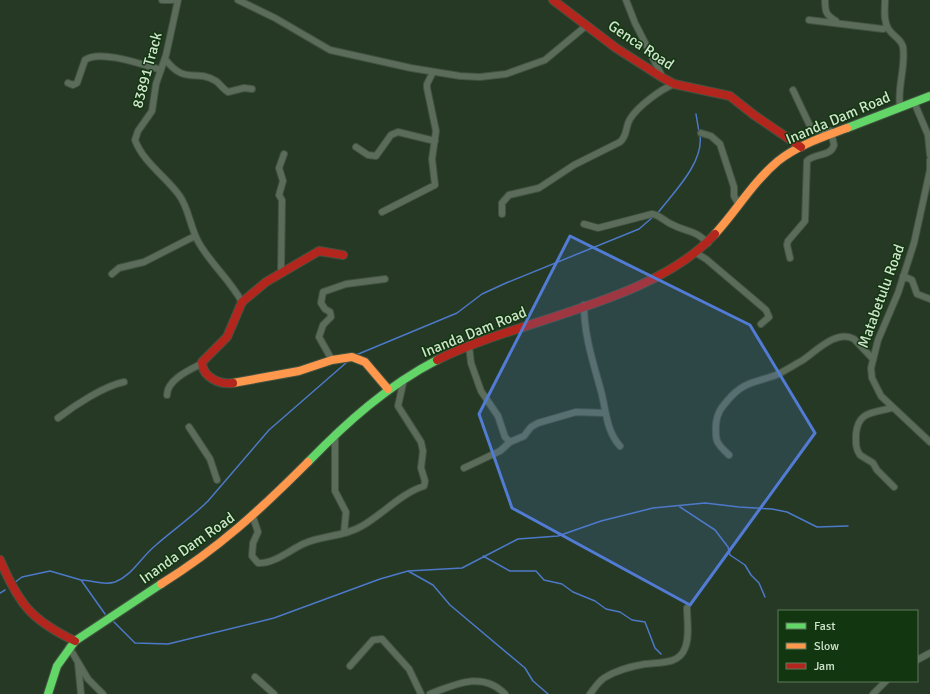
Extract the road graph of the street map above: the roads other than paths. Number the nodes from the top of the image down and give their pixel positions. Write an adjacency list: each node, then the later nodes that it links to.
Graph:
1 (162, 0): 2 (street)
2 (173, 0)
3 (178, 0): 13 (street, 83891 Track)
4 (238, 0): 15 (street)
5 (553, 0): 11 (street, Genca Road)
6 (626, 0): 16 (street)
7 (825, 0): 10 (street)
8 (885, 0): 12 (street)
9 (809, 20): 10 (street)
10 (838, 22): 12 (street)
11 (587, 26): 15 (street); 16 (street, Genca Road)
12 (887, 27): 23 (street)
13 (165, 59): 14 (street, 83891 Track); 19 (street)
14 (161, 70): 17 (street); 37 (street, 83891 Track)
15 (433, 72): 26 (street)
16 (663, 78): 18 (street, Genca Road)
17 (68, 83)
18 (674, 84): 28 (street, Genca Road); 35 (street)
19 (252, 89)
20 (792, 90): 25 (street)
21 (930, 96): 22 (street, Inanda Dam Road)
22 (914, 102): 23 (street, Inanda Dam Road); 29 (street)
23 (900, 107): 25 (street, Inanda Dam Road)
24 (701, 133): 33 (street)
25 (833, 134): 28 (street, Inanda Dam Road); 41 (street)
26 (435, 141): 27 (street); 34 (street)
27 (356, 147)
28 (801, 147): 33 (street, Inanda Dam Road)
29 (930, 148): 31 (street)
30 (284, 154): 43 (street)
31 (930, 155)
32 (930, 160): 44 (street, Matabetulu Road)
33 (739, 205): 38 (street, Inanda Dam Road)
34 (382, 212)
35 (502, 214)
36 (584, 224): 38 (street)
37 (195, 236): 42 (street); 47 (street, 83891 Track)
38 (708, 242): 39 (street, Inanda Dam Road)
39 (696, 253): 48 (street, Inanda Dam Road); 49 (street)
40 (343, 255): 43 (street)
41 (790, 258)
42 (112, 274)
43 (280, 274): 47 (street)
44 (903, 276): 46 (street); 51 (street, Matabetulu Road)
45 (385, 279): 52 (street)
46 (930, 299)
47 (242, 302): 53 (street)
48 (584, 304): 50 (street, Inanda Dam Road); 59 (street)
49 (761, 324)
50 (469, 346): 54 (street, Inanda Dam Road); 63 (street)
51 (872, 358): 58 (street, Matabetulu Road); 66 (street)
52 (332, 360): 53 (street); 56 (street)
53 (201, 364): 57 (street)
54 (404, 379): 56 (street, Inanda Dam Road); 71 (street)
55 (124, 382): 60 (street)
56 (388, 389): 62 (street, Inanda Dam Road)
57 (167, 395)
58 (892, 408): 64 (street, Matabetulu Road); 69 (street)
59 (605, 413): 63 (street); 65 (street)
60 (58, 418)
61 (188, 427): 68 (street)
62 (335, 434): 70 (street, Inanda Dam Road); 71 (street)
63 (510, 442): 67 (street)
64 (930, 442)
65 (620, 446)
66 (729, 455)
67 (464, 468)
68 (217, 480)
69 (894, 487)
70 (253, 517): 71 (street); 74 (street, Inanda Dam Road)
71 (344, 533)
72 (0, 560): 74 (street)
73 (687, 608): 88 (street)
74 (72, 644): 77 (street); 81 (street, Inanda Dam Road)
75 (930, 653): 76 (street)
76 (918, 659)
77 (78, 661): 82 (street); 83 (street)
78 (350, 666): 85 (street)
79 (254, 677): 84 (street)
80 (885, 682): 89 (street)
81 (48, 694)
82 (81, 694)
83 (103, 694)
84 (274, 694)
85 (421, 694)
86 (430, 694): 87 (street)
87 (505, 694)
88 (590, 694)
89 (873, 694)

